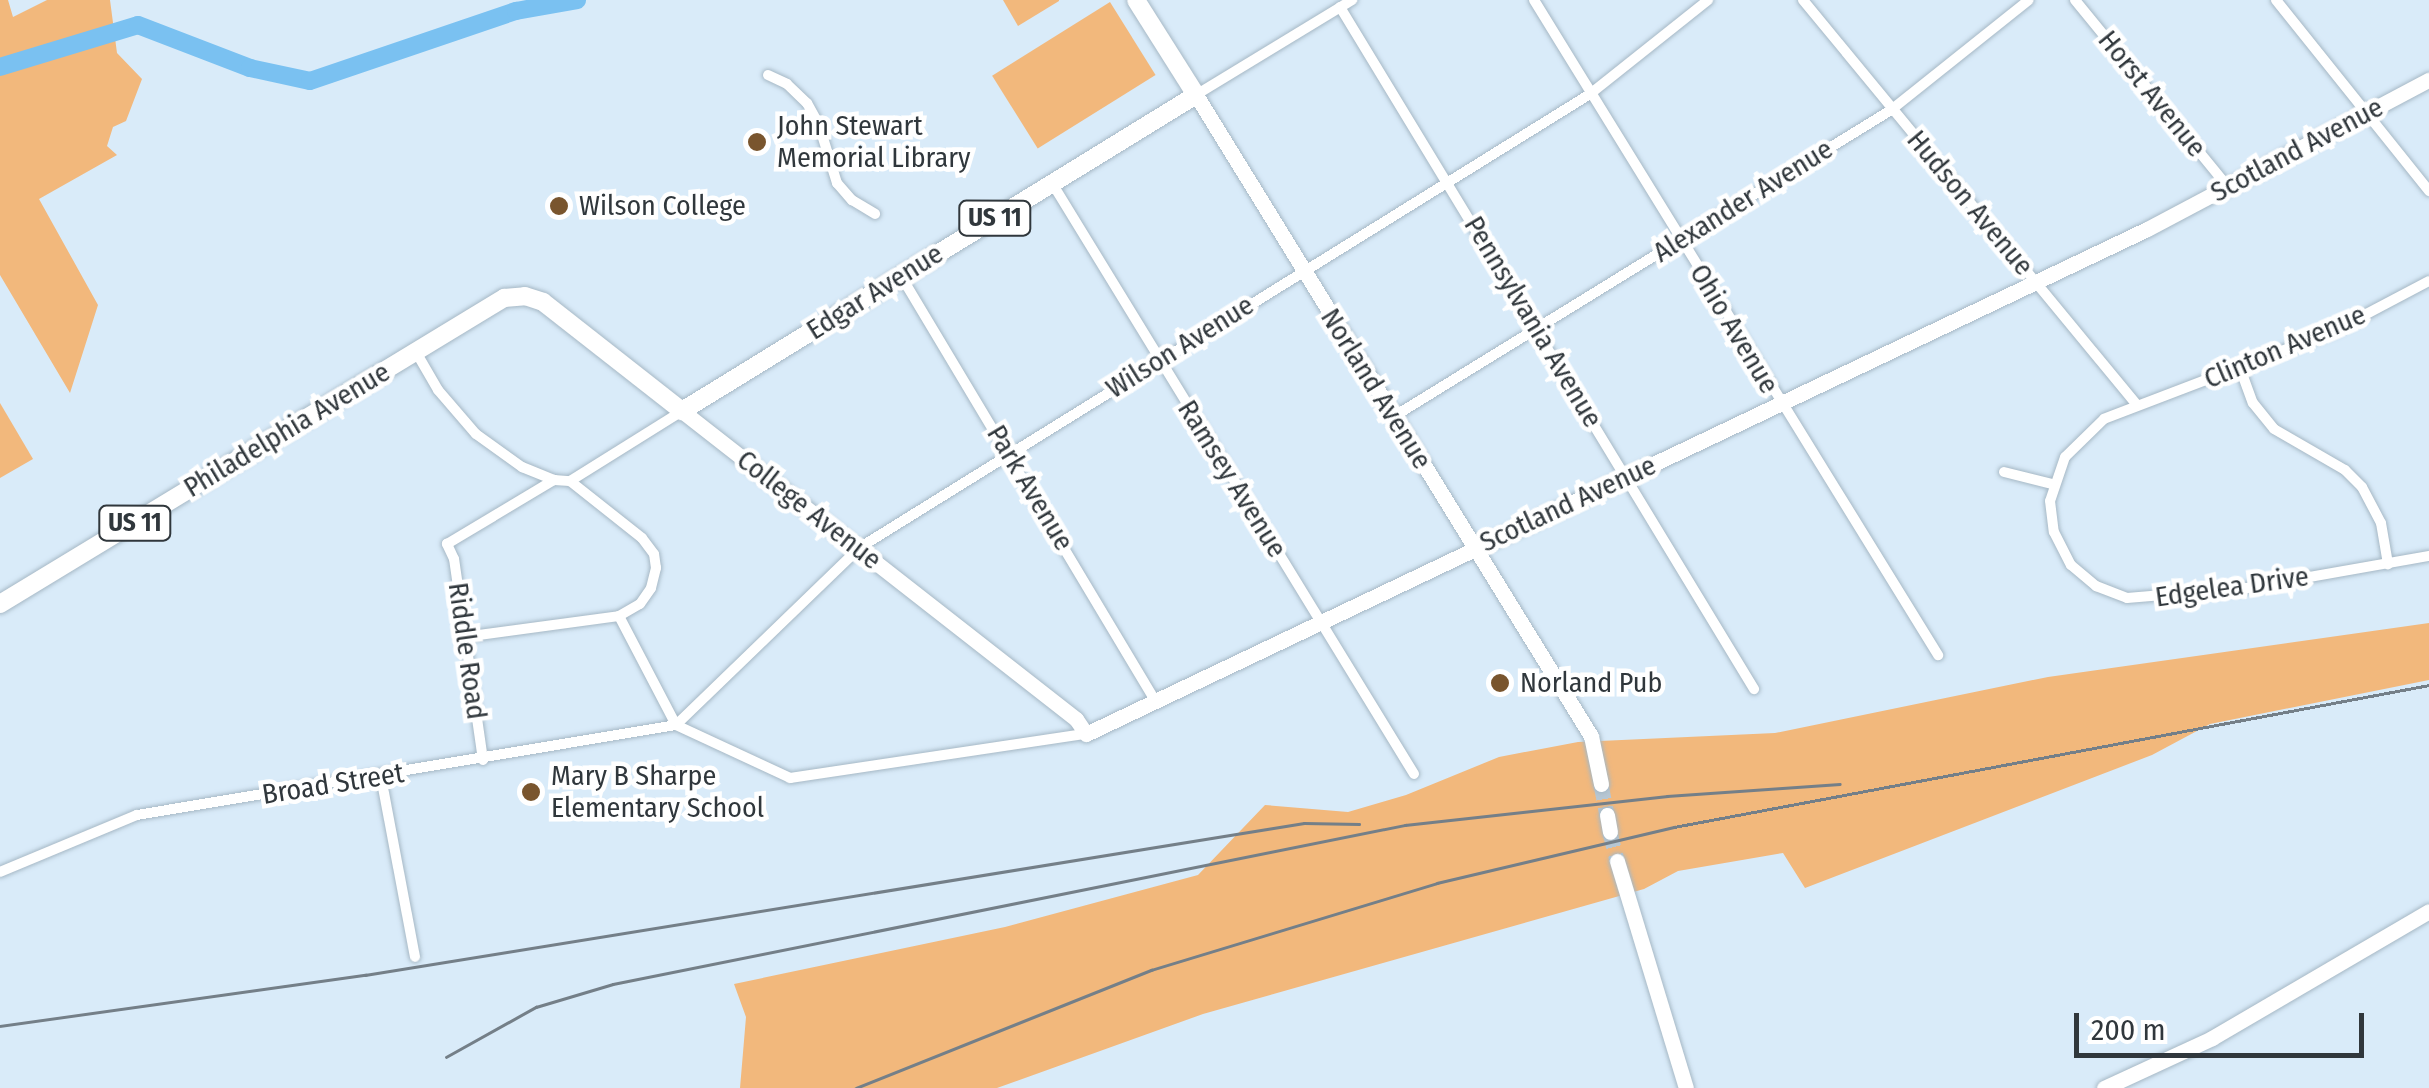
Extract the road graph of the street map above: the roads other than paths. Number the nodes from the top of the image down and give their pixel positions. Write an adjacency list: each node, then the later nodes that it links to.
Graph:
1 (1136, 0): 13 (main road, Norland Avenue)
2 (1352, 0): 9 (street, Edgar Avenue)
3 (1534, 0): 12 (street, Ohio Avenue)
4 (1708, 0): 12 (street, Wilson Avenue)
5 (1803, 0): 14 (street, Hudson Avenue)
6 (2030, 0): 14 (street, Alexander Avenue)
7 (2075, 0): 18 (street, Horst Avenue)
8 (2276, 0): 15 (street)
9 (1340, 7): 13 (street, Edgar Avenue); 17 (street, Pennsylvania Avenue)
10 (768, 75): 20 (street)
11 (2429, 80): 15 (street, Scotland Avenue)
12 (1590, 94): 17 (street, Wilson Avenue); 21 (street, Ohio Avenue)
13 (1196, 95): 16 (main road, Edgar Avenue / US 11); 22 (street, Norland Avenue)
14 (1891, 110): 21 (street, Alexander Avenue); 24 (street, Hudson Avenue)
15 (2368, 112): 18 (street, Scotland Avenue); 19 (street)
16 (1052, 183): 23 (main road, Edgar Avenue / US 11); 29 (street, Ramsey Avenue)
17 (1449, 184): 22 (street, Wilson Avenue); 27 (street, Pennsylvania Avenue)
18 (2229, 188): 24 (street, Scotland Avenue)
19 (2429, 190)
20 (875, 214)
21 (1680, 240): 27 (street, Alexander Avenue); 31 (street, Ohio Avenue)
22 (1303, 270): 29 (street, Wilson Avenue); 34 (street, Norland Avenue)
23 (901, 276): 33 (main road, Edgar Avenue / US 11); 35 (street, Park Avenue)
24 (2036, 282): 31 (street, Scotland Avenue); 32 (street, Hudson Avenue)
25 (2428, 283): 30 (street, Clinton Avenue)
26 (525, 296): 28 (main road, Philadelphia Avenue / US 11); 33 (main road, College Avenue / US 11)
27 (1538, 329): 34 (street, Alexander Avenue); 37 (street, Pennsylvania Avenue)
28 (416, 352): 38 (street); 45 (main road, Philadelphia Avenue / US 11)
29 (1157, 360): 35 (street, Wilson Avenue); 47 (street, Ramsey Avenue)
30 (2240, 368): 32 (street, Clinton Avenue); 44 (street)
31 (1779, 404): 37 (street, Scotland Avenue); 49 (street, Ohio Avenue)
32 (2138, 405): 40 (street)
33 (682, 411): 39 (street, Edgar Avenue); 41 (street, College Avenue)
34 (1393, 417): 42 (street, Norland Avenue)
35 (1012, 454): 41 (street, Wilson Avenue); 51 (street, Park Avenue)
36 (2004, 472): 40 (street)
37 (1628, 477): 42 (street, Scotland Avenue); 50 (street, Pennsylvania Avenue)
38 (554, 480): 39 (street); 48 (street, Riddle Road)
39 (570, 481): 46 (street)
40 (2052, 484): 44 (street, Edgelea Drive)
41 (858, 548): 52 (street, Wilson Avenue); 53 (street, College Avenue)
42 (1476, 548): 47 (street, Scotland Avenue); 57 (street, Norland Avenue)
43 (2429, 556): 44 (street, Edgelea Drive)
44 (2388, 564)
45 (0, 604)
46 (619, 616): 48 (street); 52 (street)
47 (1322, 622): 51 (street, Scotland Avenue); 55 (street, Ramsey Avenue)
48 (464, 637): 54 (street, Riddle Road)
49 (1938, 655)
50 (1754, 689)
51 (1156, 702): 53 (street, Scotland Avenue)
52 (676, 725): 53 (street, Scotland Avenue); 54 (street, Broad Street)
53 (1086, 734)
54 (483, 760): 56 (street, Broad Street)
55 (1414, 774)
56 (381, 777): 59 (street, Broad Street); 61 (street)
57 (1601, 784)
58 (1616, 861): 62 (street)
59 (0, 872)
60 (2429, 910): 63 (street)
61 (415, 957)
62 (1686, 1088)
63 (2104, 1088)

